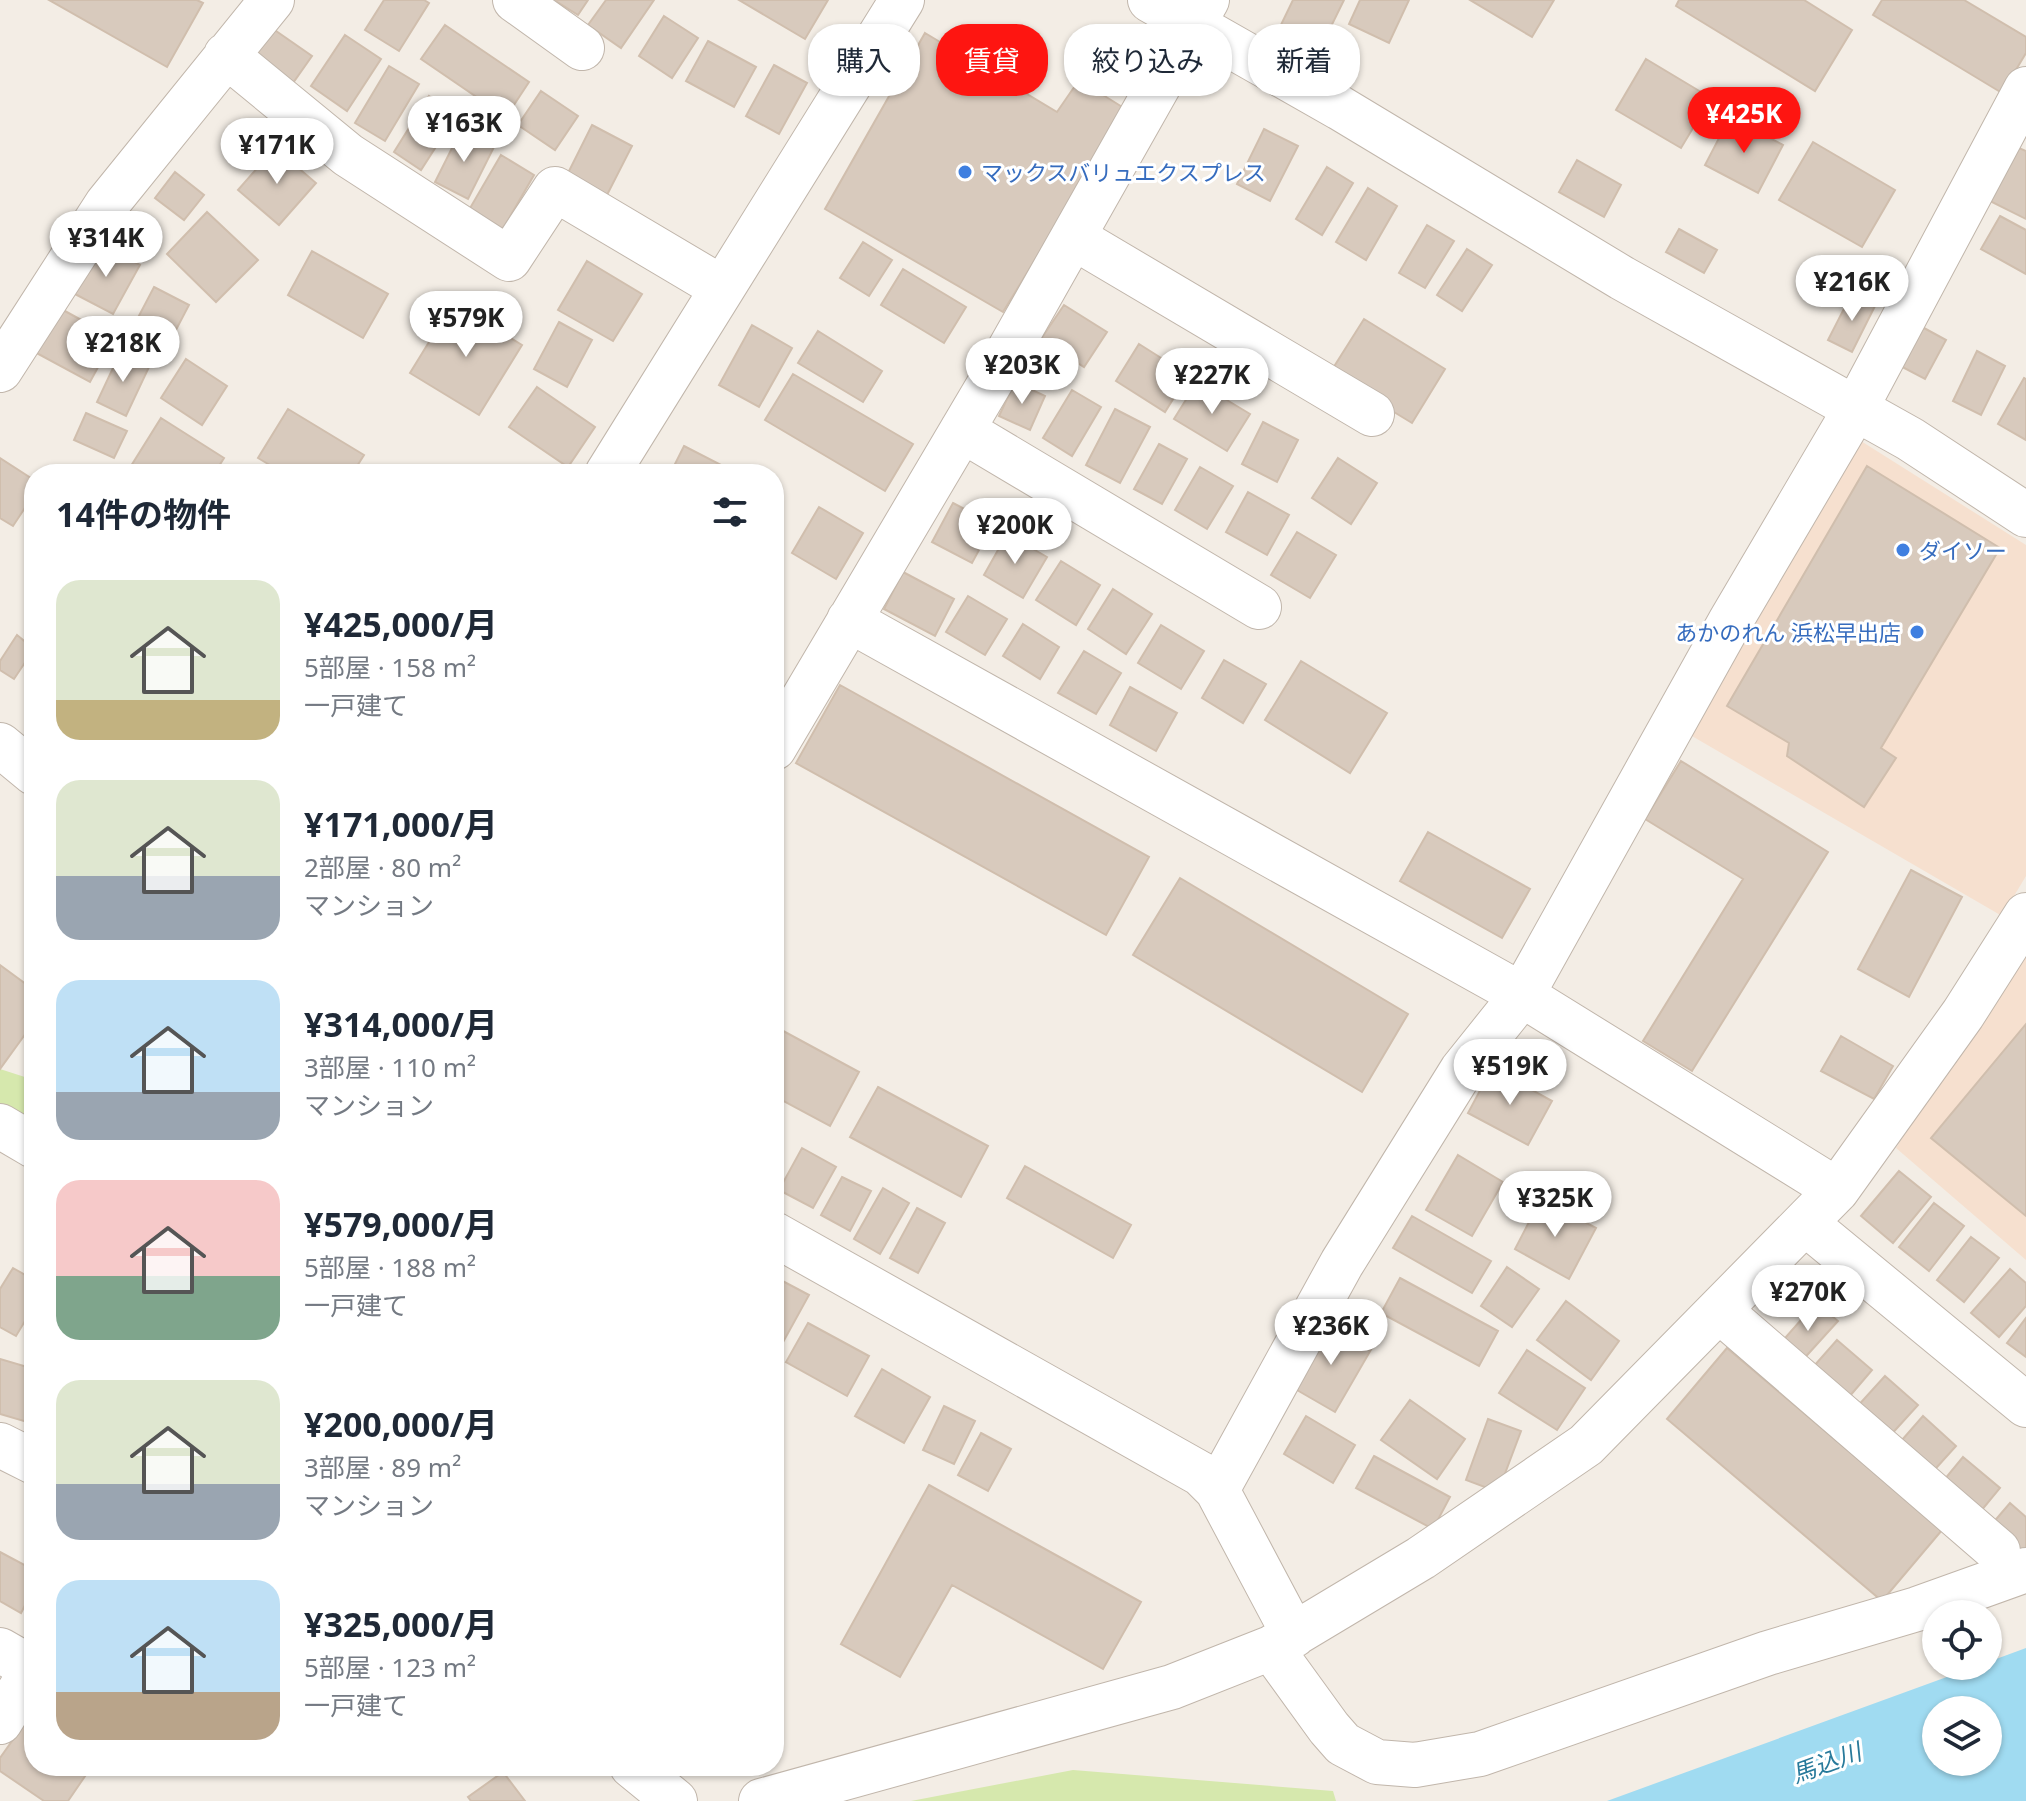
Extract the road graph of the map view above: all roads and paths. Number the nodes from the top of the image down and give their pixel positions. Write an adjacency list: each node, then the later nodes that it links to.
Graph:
1 (515, 0): 6 (street)
2 (902, 0): 9 (street)
3 (1150, 0): 4 (street)
4 (1200, 12): 8 (street); 11 (street)
5 (244, 22): 9 (street); 10 (street)
6 (582, 48)
7 (2026, 89): 11 (street)
8 (1073, 237): 12 (street); 13 (street)
9 (722, 288): 14 (street)
10 (0, 370)
11 (1856, 408): 15 (street); 22 (street)
12 (1372, 414)
13 (962, 430): 16 (street); 17 (street)
14 (613, 464)
15 (2026, 515)
16 (1259, 607)
17 (849, 620): 18 (street); 22 (street)
18 (784, 731)
19 (0, 745): 20 (street)
20 (24, 765)
21 (2026, 915): 25 (street)
22 (1522, 995): 25 (street); 32 (street)
23 (0, 1126): 24 (street)
24 (24, 1140)
25 (1837, 1190): 26 (street)
26 (1805, 1223): 28 (street); 29 (street)
27 (784, 1240): 32 (street)
28 (1720, 1311): 33 (street); 34 (street)
29 (2026, 1405)
30 (0, 1445): 31 (street)
31 (24, 1457)
32 (1217, 1490): 34 (street)
33 (2012, 1560): 34 (street)
34 (1282, 1641): 41 (street)
35 (0, 1650): 36 (street)
36 (24, 1663)
37 (24, 1684): 38 (street)
38 (0, 1722)
39 (644, 1776): 40 (street)
40 (675, 1801)
41 (761, 1801)

